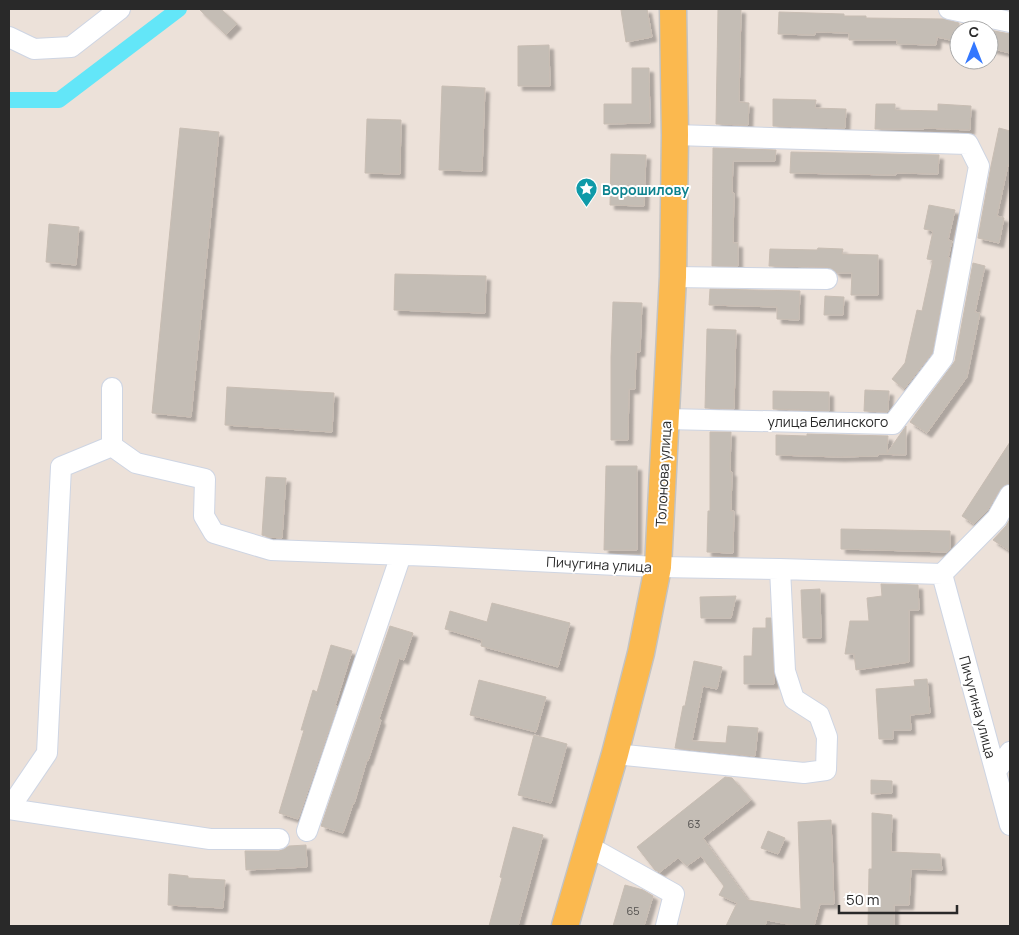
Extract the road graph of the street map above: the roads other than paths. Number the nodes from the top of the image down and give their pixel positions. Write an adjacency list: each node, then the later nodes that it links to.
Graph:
1 (120, 9): 5 (street)
2 (673, 9): 6 (main road, Толонова улица)
3 (949, 9): 4 (street)
4 (1010, 22)
5 (9, 37)
6 (675, 135): 7 (main road, Толонова улица); 10 (street, улица Белинского)
7 (673, 277): 8 (street); 10 (main road, Толонова улица)
8 (826, 279)
9 (112, 388): 11 (street)
10 (666, 419): 14 (main road, Толонова улица)
11 (112, 446): 13 (street, Пичугина улица); 20 (street)
12 (1010, 495): 16 (street)
13 (401, 555): 14 (street, Пичугина улица); 22 (street)
14 (658, 567): 15 (street, Пичугина улица); 18 (main road, Толонова улица)
15 (780, 569): 16 (street, Пичугина улица); 18 (street)
16 (942, 574): 19 (street, Пичугина улица)
17 (1010, 752): 19 (street)
18 (615, 754): 24 (main road, Толонова улица)
19 (996, 772): 21 (street, Пичугина улица)
20 (9, 809): 23 (street)
21 (1010, 825)
22 (306, 831)
23 (279, 839)
24 (588, 846): 25 (main road, Толонова улица); 26 (street)
25 (565, 926)
26 (666, 926)

